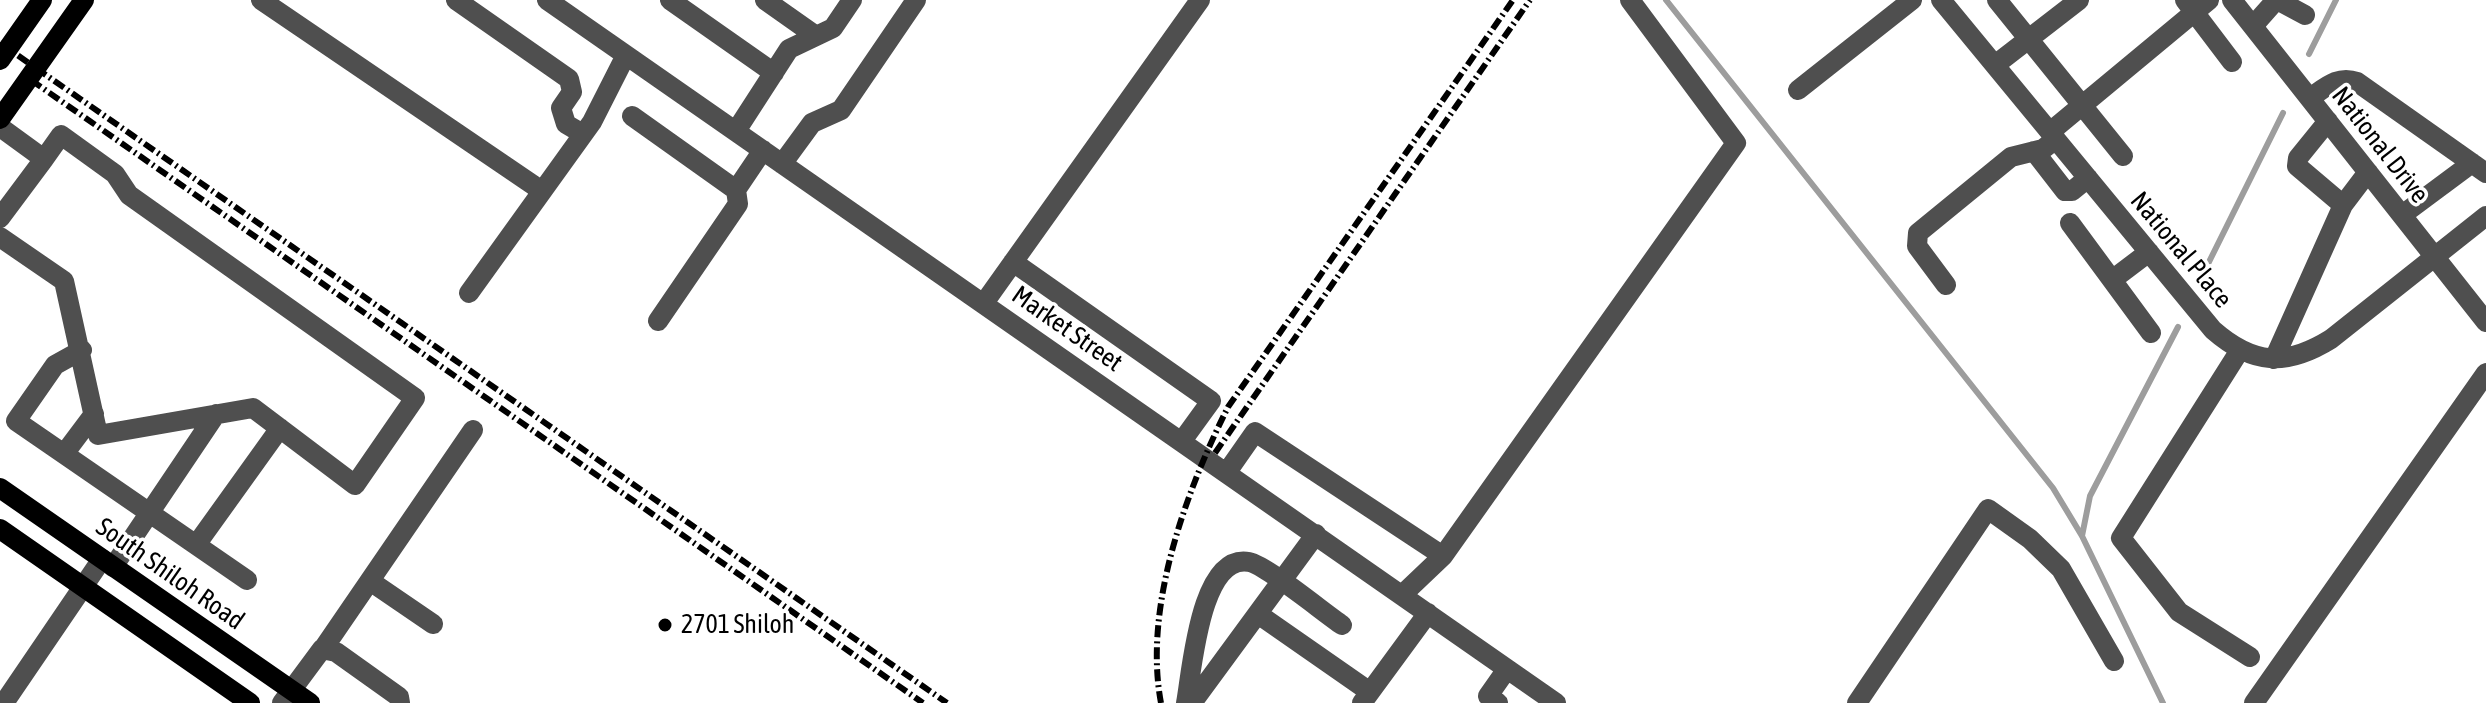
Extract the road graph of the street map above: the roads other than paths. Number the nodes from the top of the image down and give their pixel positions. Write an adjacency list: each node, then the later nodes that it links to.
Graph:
1 (42, 0): 24 (main road)
2 (84, 0): 32 (main road)
3 (261, 0): 47 (street)
4 (456, 0): 36 (street)
5 (547, 0): 23 (street, Market Street)
6 (670, 0): 27 (street)
7 (765, 0): 21 (street)
8 (852, 0): 21 (street)
9 (916, 0): 42 (street)
10 (1200, 0): 56 (street)
11 (1630, 0): 80 (street)
12 (1912, 0): 28 (street)
13 (1942, 0): 26 (street, National Place)
14 (1997, 0): 22 (street)
15 (2079, 0): 22 (street)
16 (2232, 0): 20 (street, National Drive)
17 (2276, 0): 19 (street); 20 (street)
18 (2197, 4): 25 (street); 30 (street)
19 (2305, 15)
20 (2253, 26): 29 (street, National Drive)
21 (816, 36): 27 (street)
22 (2029, 38): 26 (street); 30 (street)
23 (626, 55): 35 (street, Market Street); 36 (street)
24 (0, 60)
25 (2232, 62)
26 (1995, 65): 37 (street, National Place)
27 (774, 73): 35 (street)
28 (1798, 90)
29 (2310, 98): 33 (street, National Drive); 43 (street)
30 (2084, 104): 37 (street); 40 (street)
31 (632, 116): 46 (street)
32 (0, 119)
33 (2328, 121): 44 (street, National Drive); 48 (street)
34 (0, 127): 41 (street)
35 (736, 131): 38 (street, Market Street)
36 (583, 134): 47 (street)
37 (2053, 136): 39 (street); 45 (street, National Place)
38 (763, 150): 42 (street, Market Street); 46 (street)
39 (2034, 151): 45 (street); 58 (street)
40 (2123, 156)
41 (44, 159): 51 (street); 70 (street)
42 (782, 164): 60 (street, Market Street)
43 (2479, 168): 49 (street)
44 (2368, 172): 48 (street); 49 (street, National Drive)
45 (2088, 178): 54 (street, National Place)
46 (736, 190): 61 (street)
47 (542, 191): 59 (street)
48 (2343, 205): 66 (street)
49 (2402, 215): 55 (street, National Drive)
50 (2486, 216): 55 (street, National Place)
51 (0, 218)
52 (2070, 223): 57 (street)
53 (0, 237): 64 (street)
54 (2149, 252): 57 (street); 65 (street, National Place)
55 (2434, 257): 62 (street, National Drive); 66 (street, National Place)
56 (1013, 262): 60 (street); 72 (street)
57 (2112, 280): 63 (street)
58 (1946, 285)
59 (469, 293)
60 (984, 303): 72 (street, Market Street)
61 (658, 321)
62 (2486, 322)
63 (2151, 333)
64 (82, 350): 68 (street); 73 (street)
65 (2240, 350): 66 (street, National Place); 92 (street)
66 (2274, 359)
67 (2486, 373): 106 (street)
68 (94, 414): 69 (street); 73 (street)
69 (216, 414): 70 (street); 76 (street)
70 (280, 428): 79 (street)
71 (473, 430): 83 (street)
72 (1182, 441): 74 (street, Market Street)
73 (64, 454): 76 (street)
74 (1227, 472): 78 (street, Market Street); 80 (street)
75 (0, 488): 81 (main road, South Shiloh Road)
76 (149, 513): 79 (street); 81 (street)
77 (0, 529): 85 (main road)
78 (1316, 534): 84 (street); 86 (street, Market Street)
79 (196, 545): 82 (street)
80 (1443, 556): 86 (street)
81 (108, 563): 85 (street); 95 (main road, South Shiloh Road)
82 (247, 580)
83 (370, 581): 89 (street); 91 (street)
84 (1281, 582): 88 (street); 90 (street); 102 (street)
85 (84, 586): 98 (street); 99 (main road)
86 (1402, 595): 87 (street, Market Street)
87 (1428, 613): 94 (street, Market Street); 96 (street)
88 (1258, 614): 96 (street); 103 (street)
89 (433, 624)
90 (1342, 625)
91 (323, 649): 95 (street); 101 (street)
92 (2250, 657)
93 (2114, 661): 105 (street)
94 (1507, 669): 97 (street); 104 (street, Market Street)
95 (286, 696): 100 (main road, South Shiloh Road)
96 (1366, 698)
97 (1487, 701)
98 (4, 703)
99 (250, 703)
100 (310, 703)
101 (400, 703)
102 (1186, 703)
103 (1192, 703)
104 (1556, 703)
105 (1857, 703)
106 (2254, 703)

